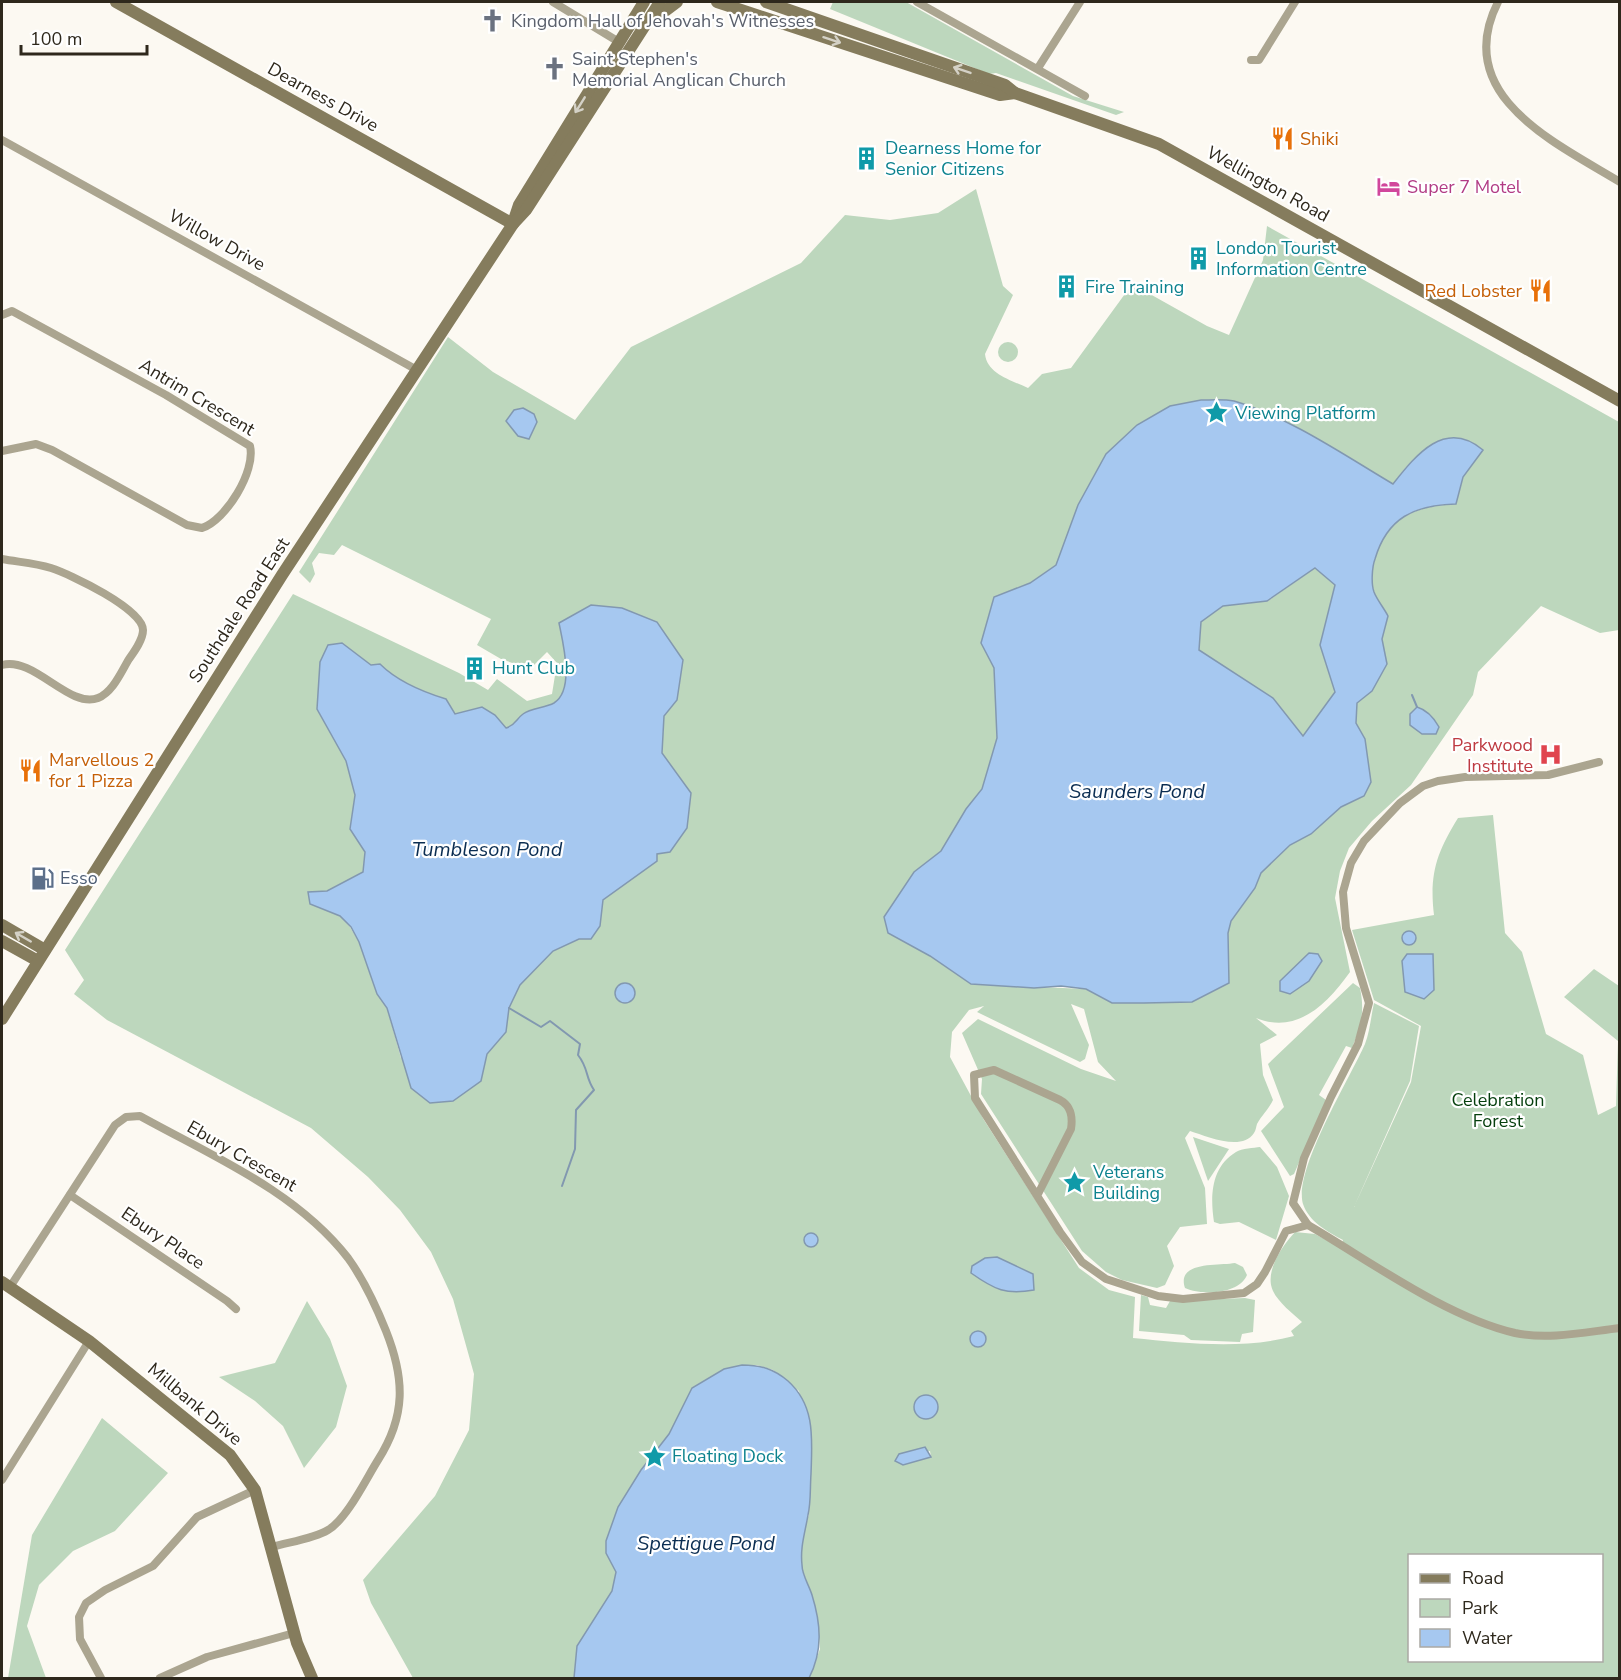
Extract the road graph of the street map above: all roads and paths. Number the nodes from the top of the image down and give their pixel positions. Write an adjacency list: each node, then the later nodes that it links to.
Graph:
1 (116, 2): 20 (main road, Dearness Drive)
2 (553, 2): 13 (street)
3 (644, 2): 13 (main road, Southdale Road East)
4 (660, 2): 12 (main road, Southdale Road East)
5 (677, 2): 12 (main road)
6 (717, 2): 16 (main road, Wellington Road, one-way to 16)
7 (766, 2): 16 (main road, Wellington Road, one-way to 7)
8 (917, 2): 15 (street)
9 (1080, 2): 15 (street)
10 (1295, 2): 14 (street)
11 (1498, 2): 19 (street)
12 (643, 29): 20 (main road, Southdale Road East)
13 (619, 42): 20 (main road, Southdale Road East, one-way to 20)
14 (1251, 60)
15 (1038, 68): 17 (street)
16 (1014, 93): 23 (main road, Wellington Road)
17 (1085, 96)
18 (2, 140): 22 (street, Willow Drive)
19 (1620, 182)
20 (513, 224): 22 (main road, Southdale Road East)
21 (2, 315): 24 (street, Antrim Crescent)
22 (417, 370): 30 (main road, Southdale Road East)
23 (1620, 401)
24 (2, 452)
25 (2, 559): 26 (street)
26 (2, 665)
27 (1599, 762): 35 (street)
28 (2, 925): 30 (main road, one-way to 28)
29 (2, 941): 31 (main road)
30 (45, 950): 31 (main road, Southdale Road East)
31 (38, 961): 32 (main road, Southdale Road East)
32 (2, 1019)
33 (1038, 1194): 33 (street); 35 (street)
34 (70, 1195): 36 (street, Ebury Crescent); 37 (street, Ebury Place); 42 (street, Ebury Crescent)
35 (1308, 1225): 38 (street)
36 (6, 1284): 39 (main road, Millbank Drive)
37 (236, 1309)
38 (1620, 1328)
39 (90, 1341): 40 (street); 41 (main road, Millbank Drive)
40 (2, 1480)
41 (255, 1490): 42 (main road, Millbank Drive); 44 (street)
42 (272, 1547): 43 (main road, Millbank Drive)
43 (294, 1633): 45 (street); 46 (main road, Millbank Drive)
44 (101, 1678)
45 (160, 1678)
46 (312, 1678)

